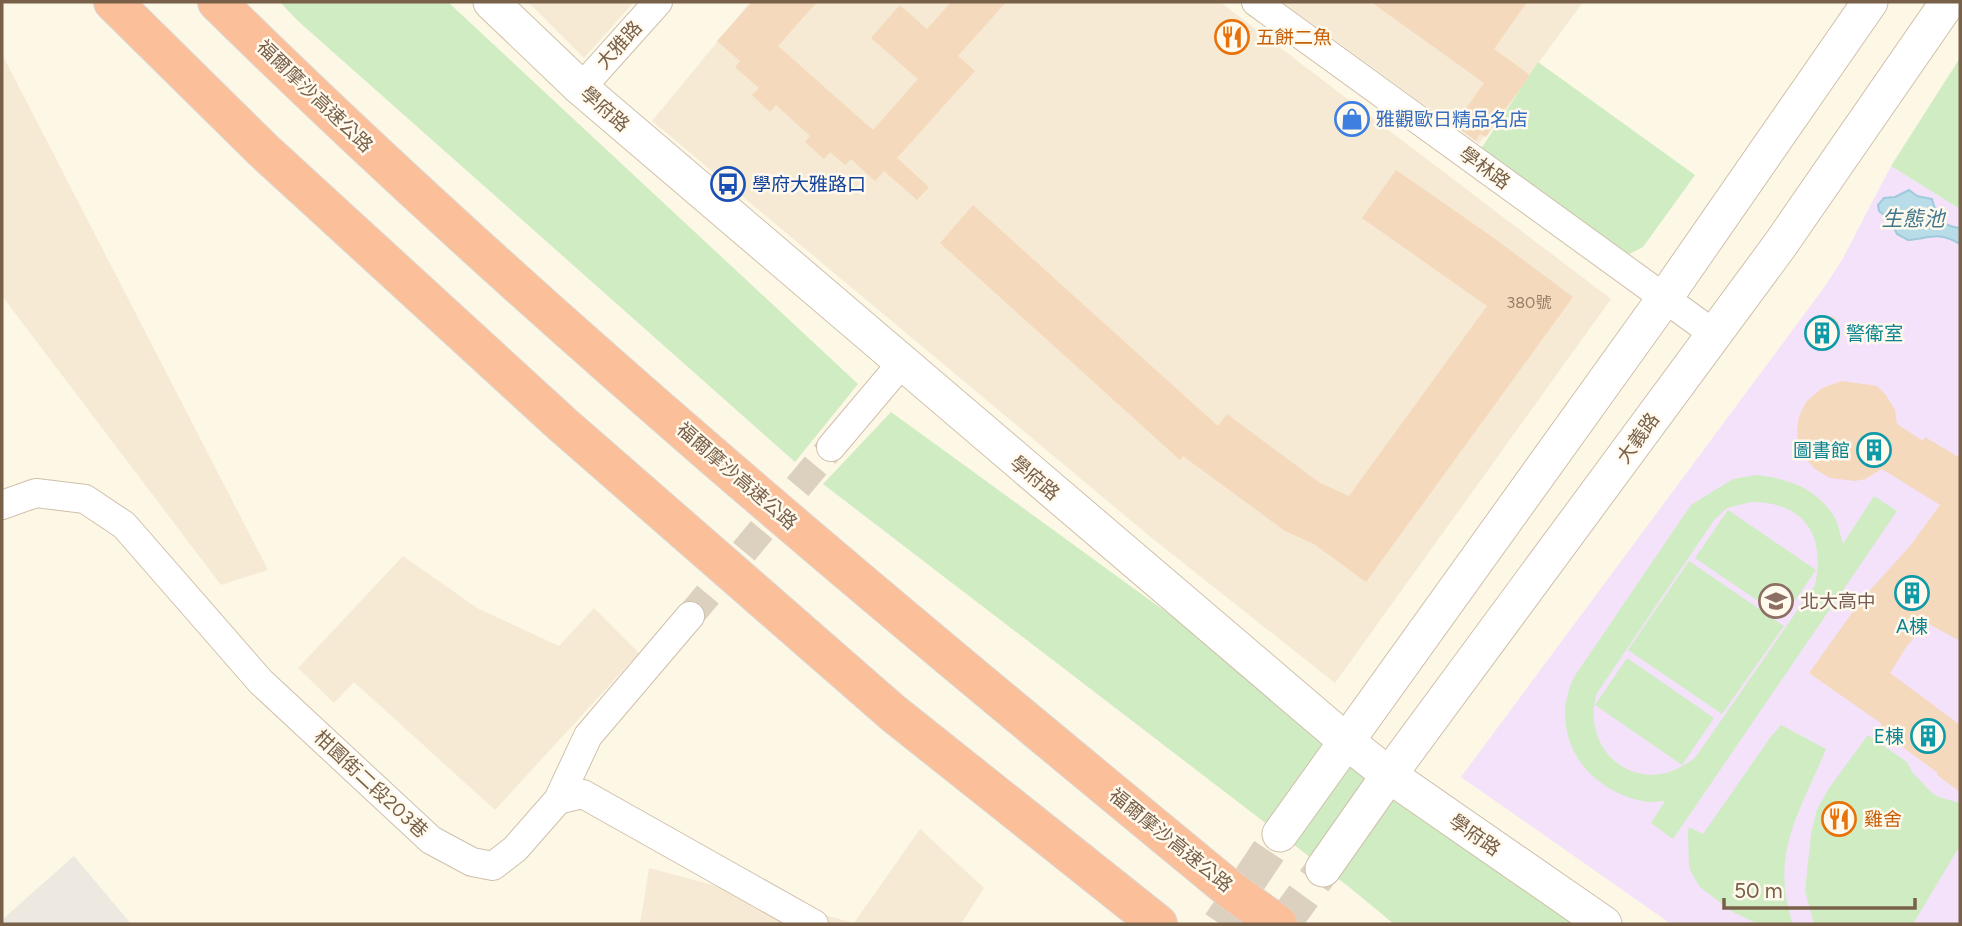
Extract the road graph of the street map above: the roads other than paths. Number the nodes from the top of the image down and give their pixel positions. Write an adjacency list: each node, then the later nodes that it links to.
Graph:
1 (113, 2): 21 (highway)
2 (217, 2): 22 (highway, 福爾摩沙高速公路)
3 (491, 2): 8 (street, 學府路)
4 (658, 2): 8 (street, 大雅路)
5 (1256, 2): 9 (street, 學林路)
6 (1870, 2): 9 (street)
7 (1948, 2): 10 (street, 大義路)
8 (581, 88): 11 (street, 學府路)
9 (1664, 299): 10 (street, 學林路); 15 (street)
10 (1714, 334): 16 (street, 大義路)
11 (901, 364): 12 (street); 15 (street, 學府路)
12 (831, 447)
13 (2, 505): 17 (street, 柑園街二段203巷)
14 (690, 616): 17 (street)
15 (1346, 741): 16 (street, 學府路); 18 (street)
16 (1388, 775): 19 (street, 大義路); 23 (street, 學府路)
17 (558, 800): 20 (street)
18 (1280, 834)
19 (1323, 869)
20 (814, 924)
21 (1158, 924)
22 (1278, 924)
23 (1604, 924)

